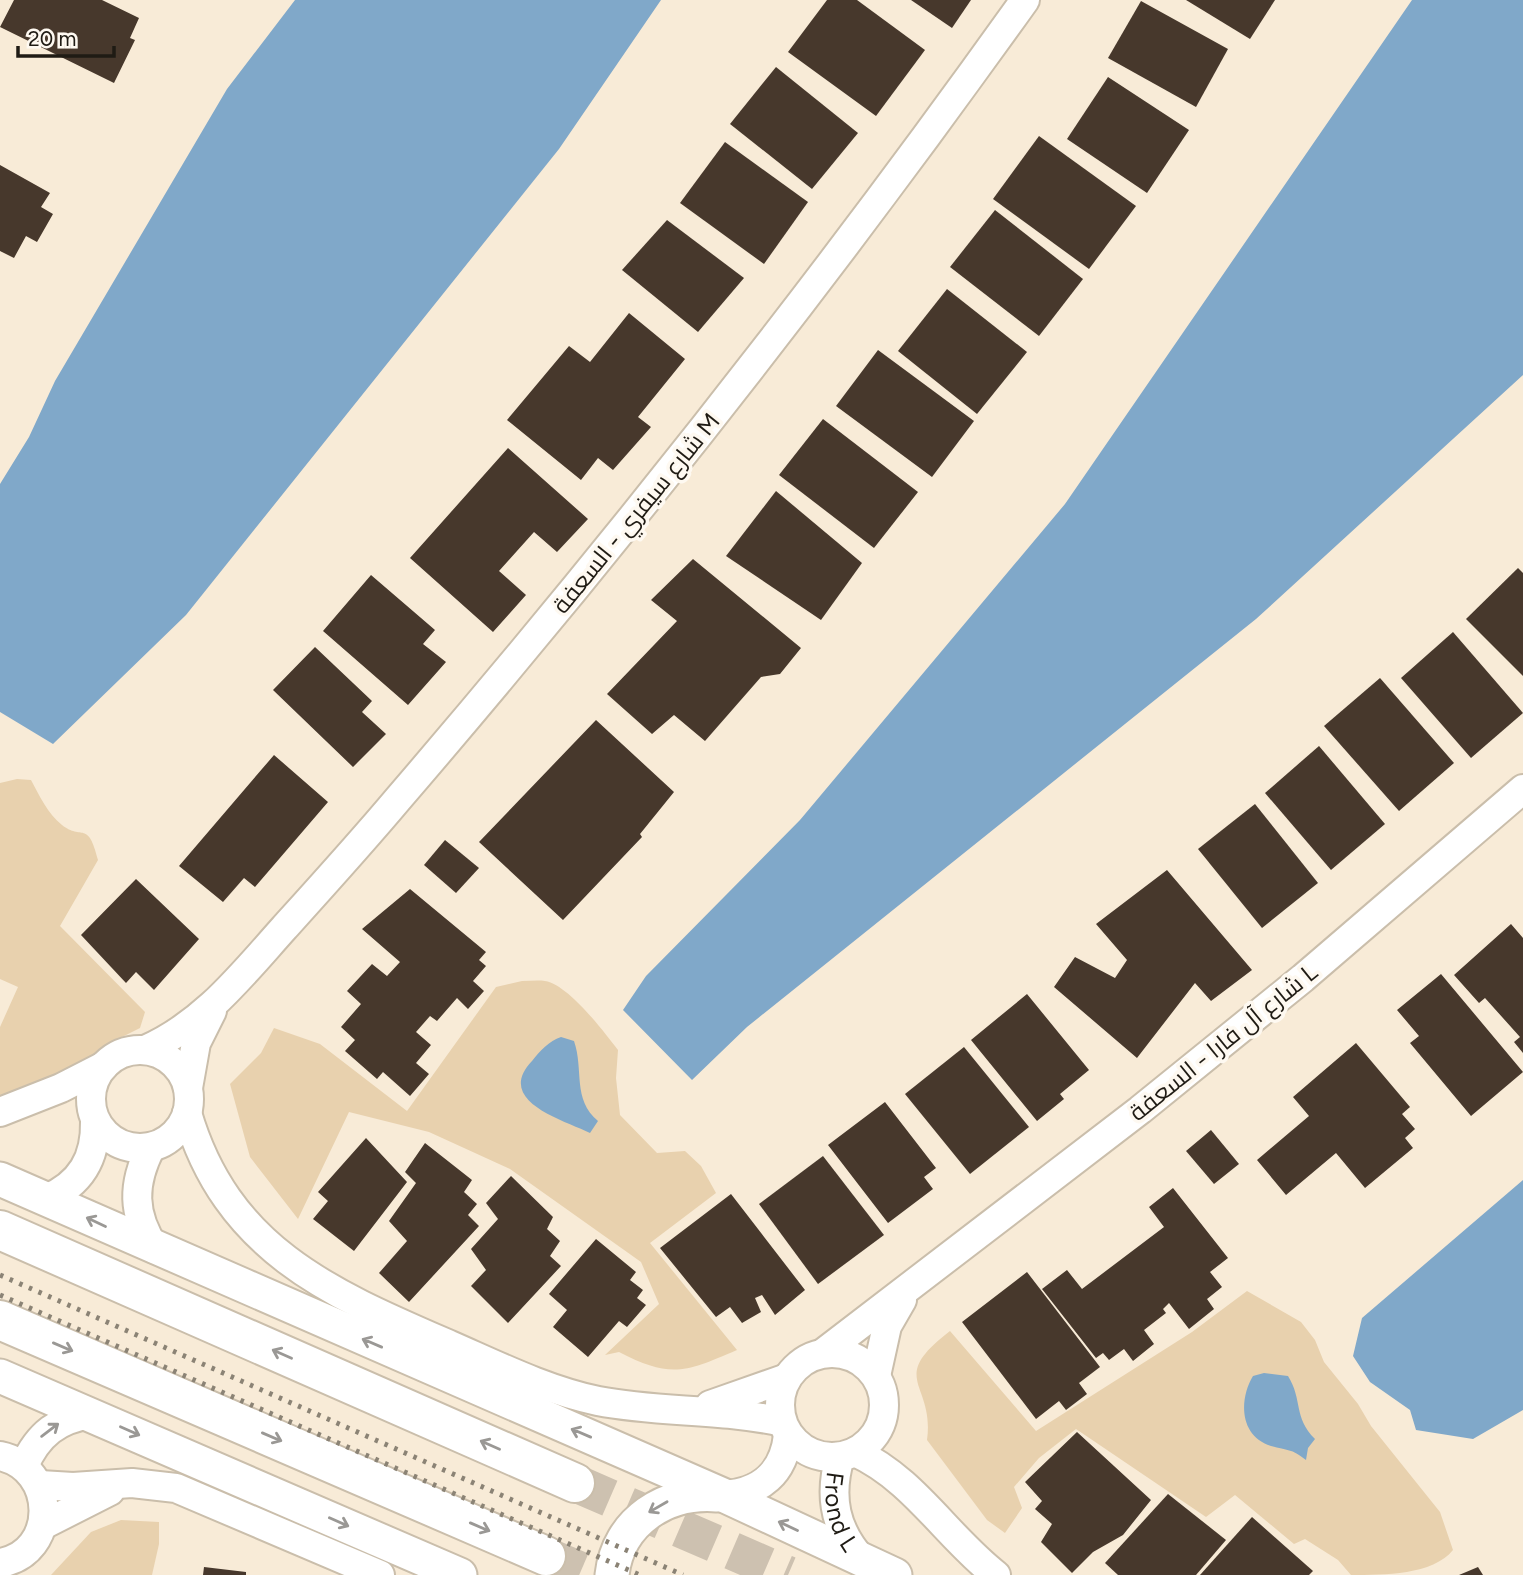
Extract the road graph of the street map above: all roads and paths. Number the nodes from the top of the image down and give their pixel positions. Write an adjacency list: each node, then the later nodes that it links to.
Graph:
1 (1025, 0): 3 (street, شارع سيفري - السعفة M)
2 (1523, 789): 15 (street, شارع آل فارا - السعفة L)
3 (217, 1003): 4 (street, شارع سيفري - السعفة M); 6 (street, شارع سيفري - السعفة M)
4 (145, 1051): 5 (street); 6 (street)
5 (104, 1066): 7 (street); 8 (street)
6 (188, 1100): 9 (street); 11 (street)
7 (8, 1109): 8 (street)
8 (93, 1115): 9 (street); 12 (street)
9 (155, 1146): 11 (street); 14 (street)
10 (0, 1179): 12 (street)
11 (220, 1188): 21 (street)
12 (46, 1199): 14 (street, one-way to 12)
13 (0, 1230): 28 (main road, one-way to 13)
14 (155, 1249): 30 (street, one-way to 14)
15 (915, 1284): 17 (street, شارع آل فارا - السعفة L); 19 (street, شارع آل فارا - السعفة L)
16 (0, 1320): 32 (main road, one-way to 32)
17 (823, 1353): 19 (street); 20 (street)
18 (0, 1376): 22 (street)
19 (876, 1376): 23 (street)
20 (787, 1378): 21 (street); 24 (street)
21 (694, 1410): 24 (street)
22 (92, 1414): 26 (street, one-way to 22); 36 (street, one-way to 36)
23 (882, 1418): 25 (street); 29 (street)
24 (785, 1428): 25 (street); 30 (street)
25 (847, 1454): 29 (street); 34 (street, Frond L)
26 (21, 1469): 27 (street); 31 (street)
27 (132, 1483): 31 (street); 35 (street)
28 (575, 1483)
29 (916, 1494): 39 (street)
30 (723, 1495): 34 (street, one-way to 30); 37 (street, one-way to 37)
31 (43, 1525): 33 (street)
32 (546, 1556)
33 (0, 1563)
34 (869, 1568): 38 (street)
35 (380, 1575)
36 (460, 1575)
37 (612, 1575)
38 (895, 1575)
39 (996, 1575)

